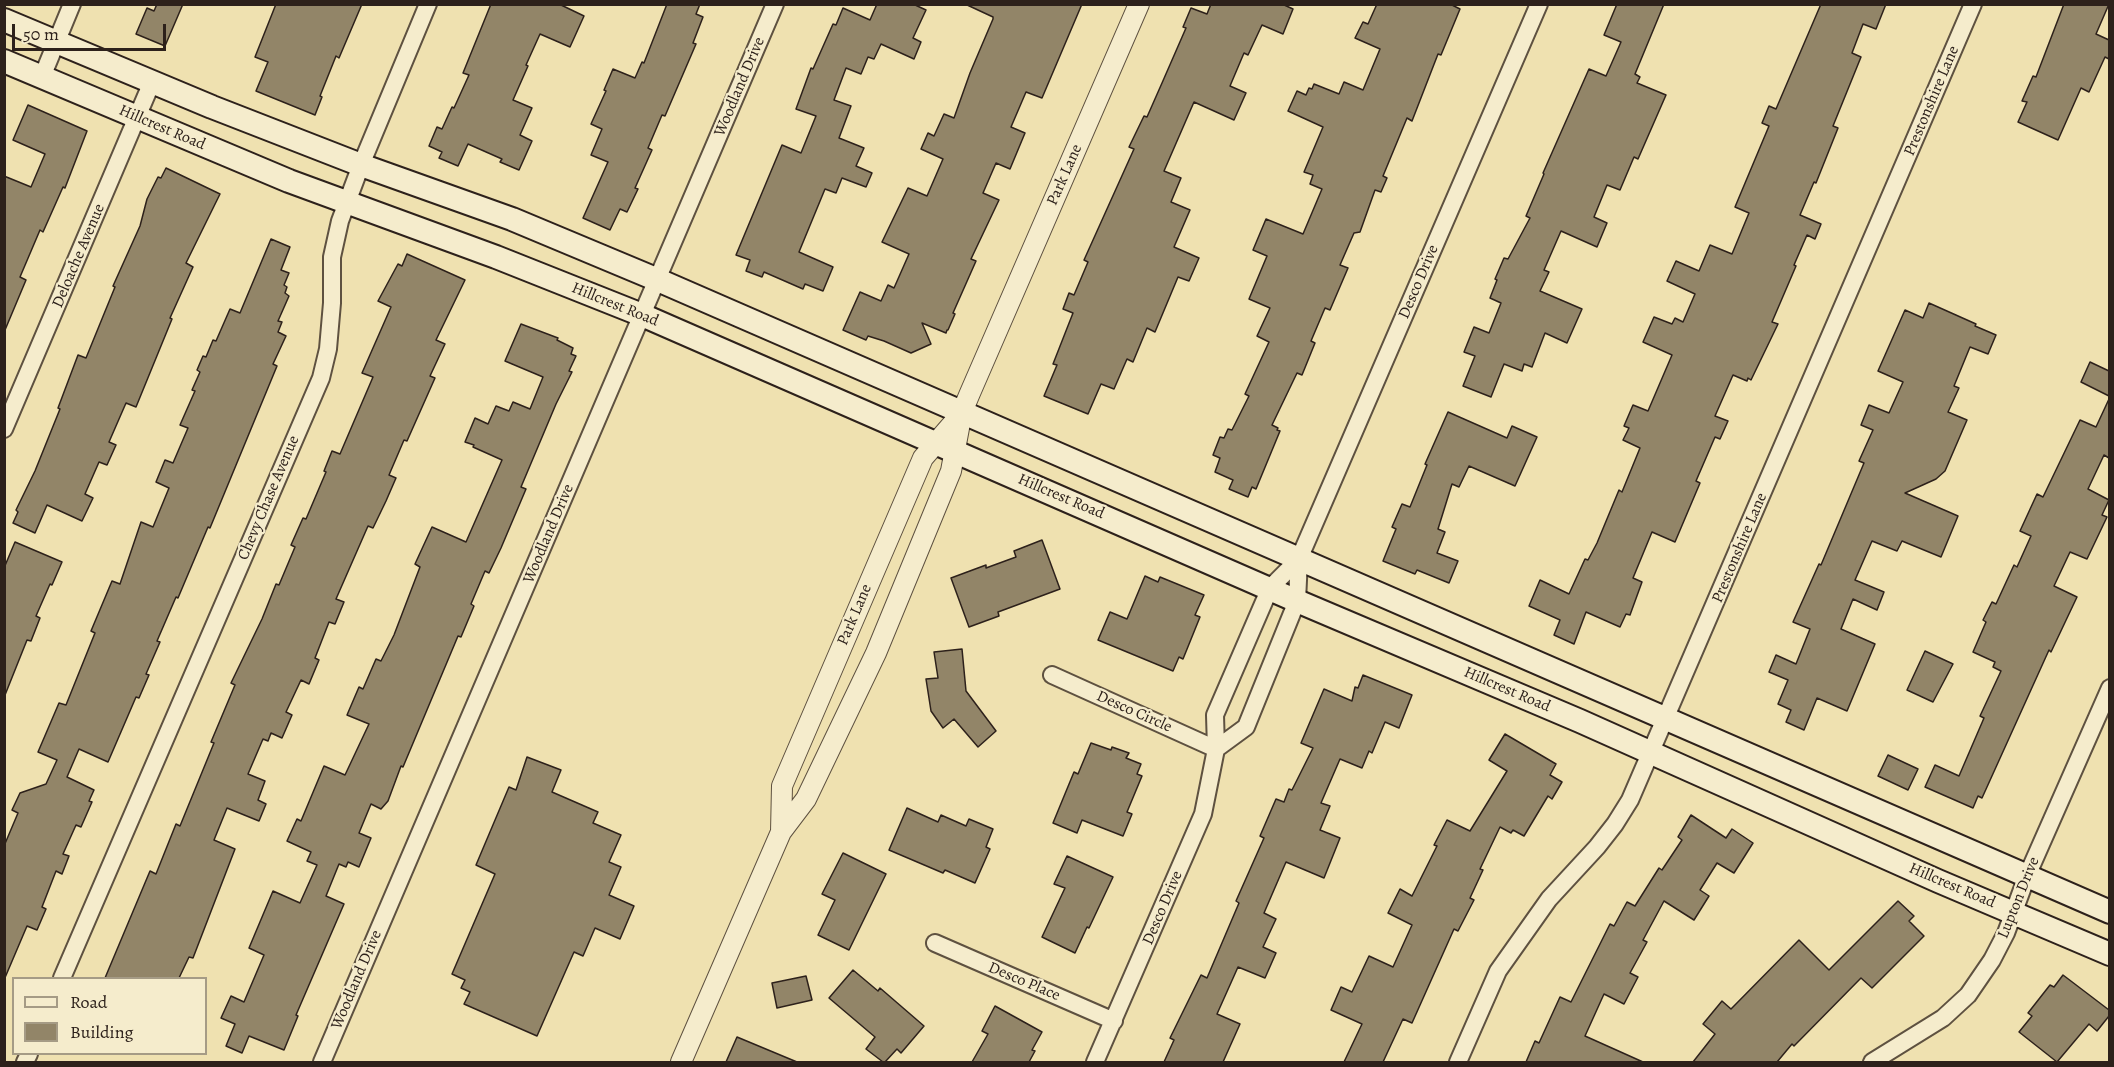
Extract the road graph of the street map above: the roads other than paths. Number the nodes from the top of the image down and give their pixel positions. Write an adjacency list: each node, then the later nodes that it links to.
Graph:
1 (72, 4): 8 (street)
2 (428, 4): 13 (street, Chevy Chase Avenue)
3 (774, 4): 15 (street, Woodland Drive)
4 (1139, 4): 17 (street, Park Lane)
5 (1539, 4): 20 (street, Desco Drive)
6 (1973, 4): 25 (street, Prestonshire Lane)
7 (4, 20): 8 (main road)
8 (56, 42): 10 (street); 11 (main road)
9 (4, 61): 10 (main road, Hillcrest Road)
10 (42, 77): 12 (main road, Hillcrest Road)
11 (152, 82): 12 (street, Deloache Avenue); 13 (main road)
12 (138, 118): 14 (main road, Hillcrest Road); 18 (street, Deloache Avenue)
13 (361, 165): 14 (street, Chevy Chase Avenue); 15 (main road)
14 (347, 202): 16 (main road, Hillcrest Road); 34 (street, Chevy Chase Avenue)
15 (658, 280): 16 (street, Woodland Drive); 17 (main road)
16 (642, 315): 19 (main road, Hillcrest Road); 36 (street, Woodland Drive)
17 (962, 412): 19 (street, Park Lane); 20 (main road)
18 (4, 429)
19 (946, 448): 21 (main road, Hillcrest Road); 28 (street, Park Lane); 28 (street, Park Lane)
20 (1299, 559): 21 (street, Desco Drive); 22 (street, Desco Drive); 25 (main road)
21 (1270, 588): 22 (main road, Hillcrest Road); 26 (street, Desco Drive)
22 (1298, 601): 26 (street, Desco Drive); 27 (main road, Hillcrest Road)
23 (1052, 675): 26 (street, Desco Circle)
24 (2109, 688): 29 (street, Lupton Drive)
25 (1666, 719): 27 (street, Prestonshire Lane); 29 (main road)
26 (1216, 749): 35 (street, Desco Drive)
27 (1651, 753): 30 (main road, Hillcrest Road); 39 (street, Prestonshire Lane)
28 (781, 832): 37 (street, Park Lane)
29 (2027, 876): 30 (street, Lupton Drive); 31 (main road)
30 (2013, 912): 33 (main road, Hillcrest Road); 40 (street, Lupton Drive)
31 (2109, 912)
32 (935, 944): 35 (street, Desco Place)
33 (2109, 954)
34 (62, 977)
35 (1114, 1021): 38 (street, Desco Drive)
36 (321, 1062)
37 (681, 1062)
38 (1095, 1062)
39 (1458, 1062)
40 (1872, 1062)

